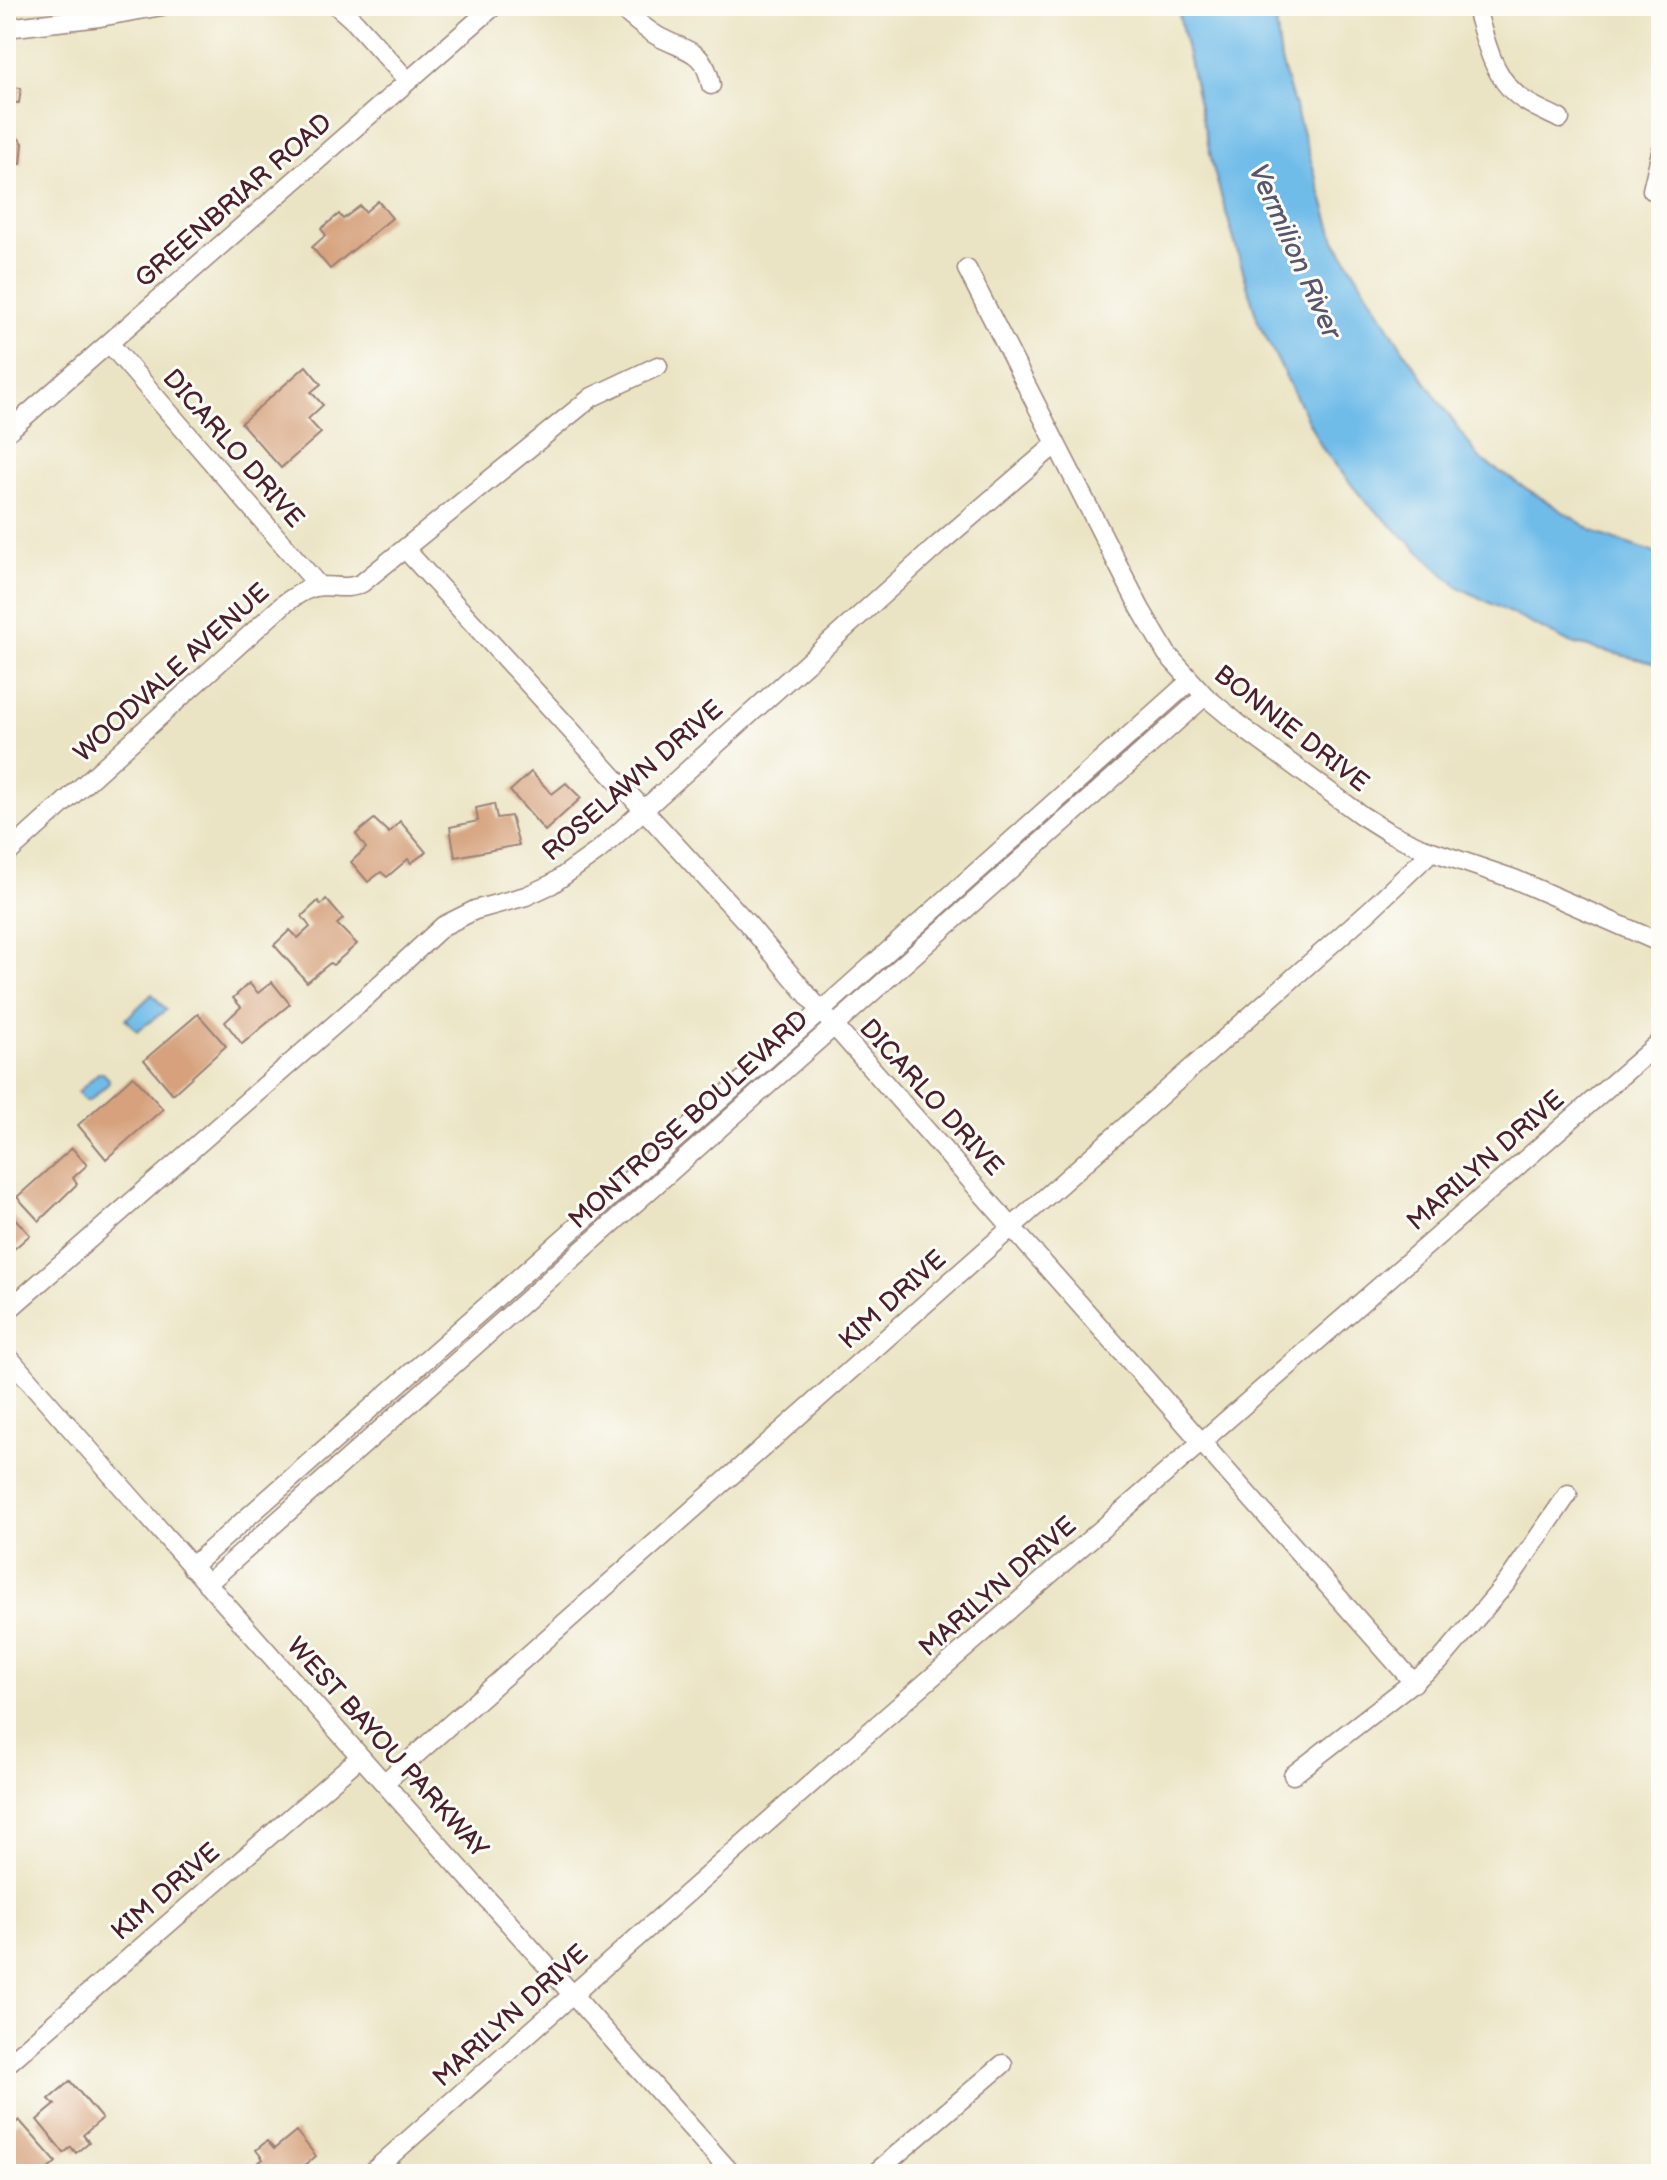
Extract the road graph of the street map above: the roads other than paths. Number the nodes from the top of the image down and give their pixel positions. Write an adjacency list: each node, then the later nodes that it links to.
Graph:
1 (162, 6): 6 (street)
2 (337, 6): 7 (street)
3 (494, 6): 7 (street, GREENBRIAR ROAD)
4 (619, 6): 8 (street)
5 (1475, 6): 9 (street)
6 (6, 28)
7 (408, 81): 13 (street, GREENBRIAR ROAD)
8 (711, 85)
9 (1560, 119)
10 (1661, 152): 11 (street)
11 (1652, 190)
12 (967, 269): 16 (street, BONNIE DRIVE)
13 (109, 343): 15 (street, GREENBRIAR ROAD); 18 (street, DICARLO DRIVE)
14 (658, 366): 17 (street, WOODVALE AVENUE)
15 (6, 433)
16 (1056, 444): 19 (street, BONNIE DRIVE); 21 (street, ROSELAWN DRIVE)
17 (405, 549): 18 (street, WOODVALE AVENUE); 21 (street, DICARLO DRIVE)
18 (319, 586): 23 (street, WOODVALE AVENUE)
19 (1190, 681): 20 (street, BONNIE DRIVE); 25 (street, MONTROSE BOULEVARD)
20 (1205, 696): 22 (street, BONNIE DRIVE); 25 (street, MONTROSE BOULEVARD)
21 (642, 810): 25 (street, DICARLO DRIVE); 28 (street, ROSELAWN DRIVE)
22 (1432, 851): 24 (street, BONNIE DRIVE); 27 (street, KIM DRIVE)
23 (6, 855)
24 (1661, 943)
25 (827, 1018): 27 (street, DICARLO DRIVE); 32 (street, MONTROSE BOULEVARD); 33 (street, MONTROSE BOULEVARD)
26 (1661, 1041): 30 (street, MARILYN DRIVE)
27 (1012, 1227): 30 (street, DICARLO DRIVE); 37 (street, KIM DRIVE)
28 (6, 1312)
29 (6, 1354): 32 (street, WEST BAYOU PARKWAY)
30 (1202, 1441): 34 (street, DICARLO DRIVE); 38 (street, MARILYN DRIVE)
31 (1568, 1494): 34 (street)
32 (191, 1567): 33 (street, WEST BAYOU PARKWAY)
33 (207, 1584): 35 (street, WEST BAYOU PARKWAY)
34 (1414, 1683): 36 (street)
35 (360, 1757): 37 (street, WEST BAYOU PARKWAY); 40 (street, KIM DRIVE)
36 (1293, 1775)
37 (385, 1782): 38 (street, WEST BAYOU PARKWAY)
38 (572, 1994): 41 (street, MARILYN DRIVE); 42 (street, WEST BAYOU PARKWAY)
39 (1003, 2064): 43 (street)
40 (6, 2065)
41 (370, 2174)
42 (732, 2174)
43 (874, 2174)

